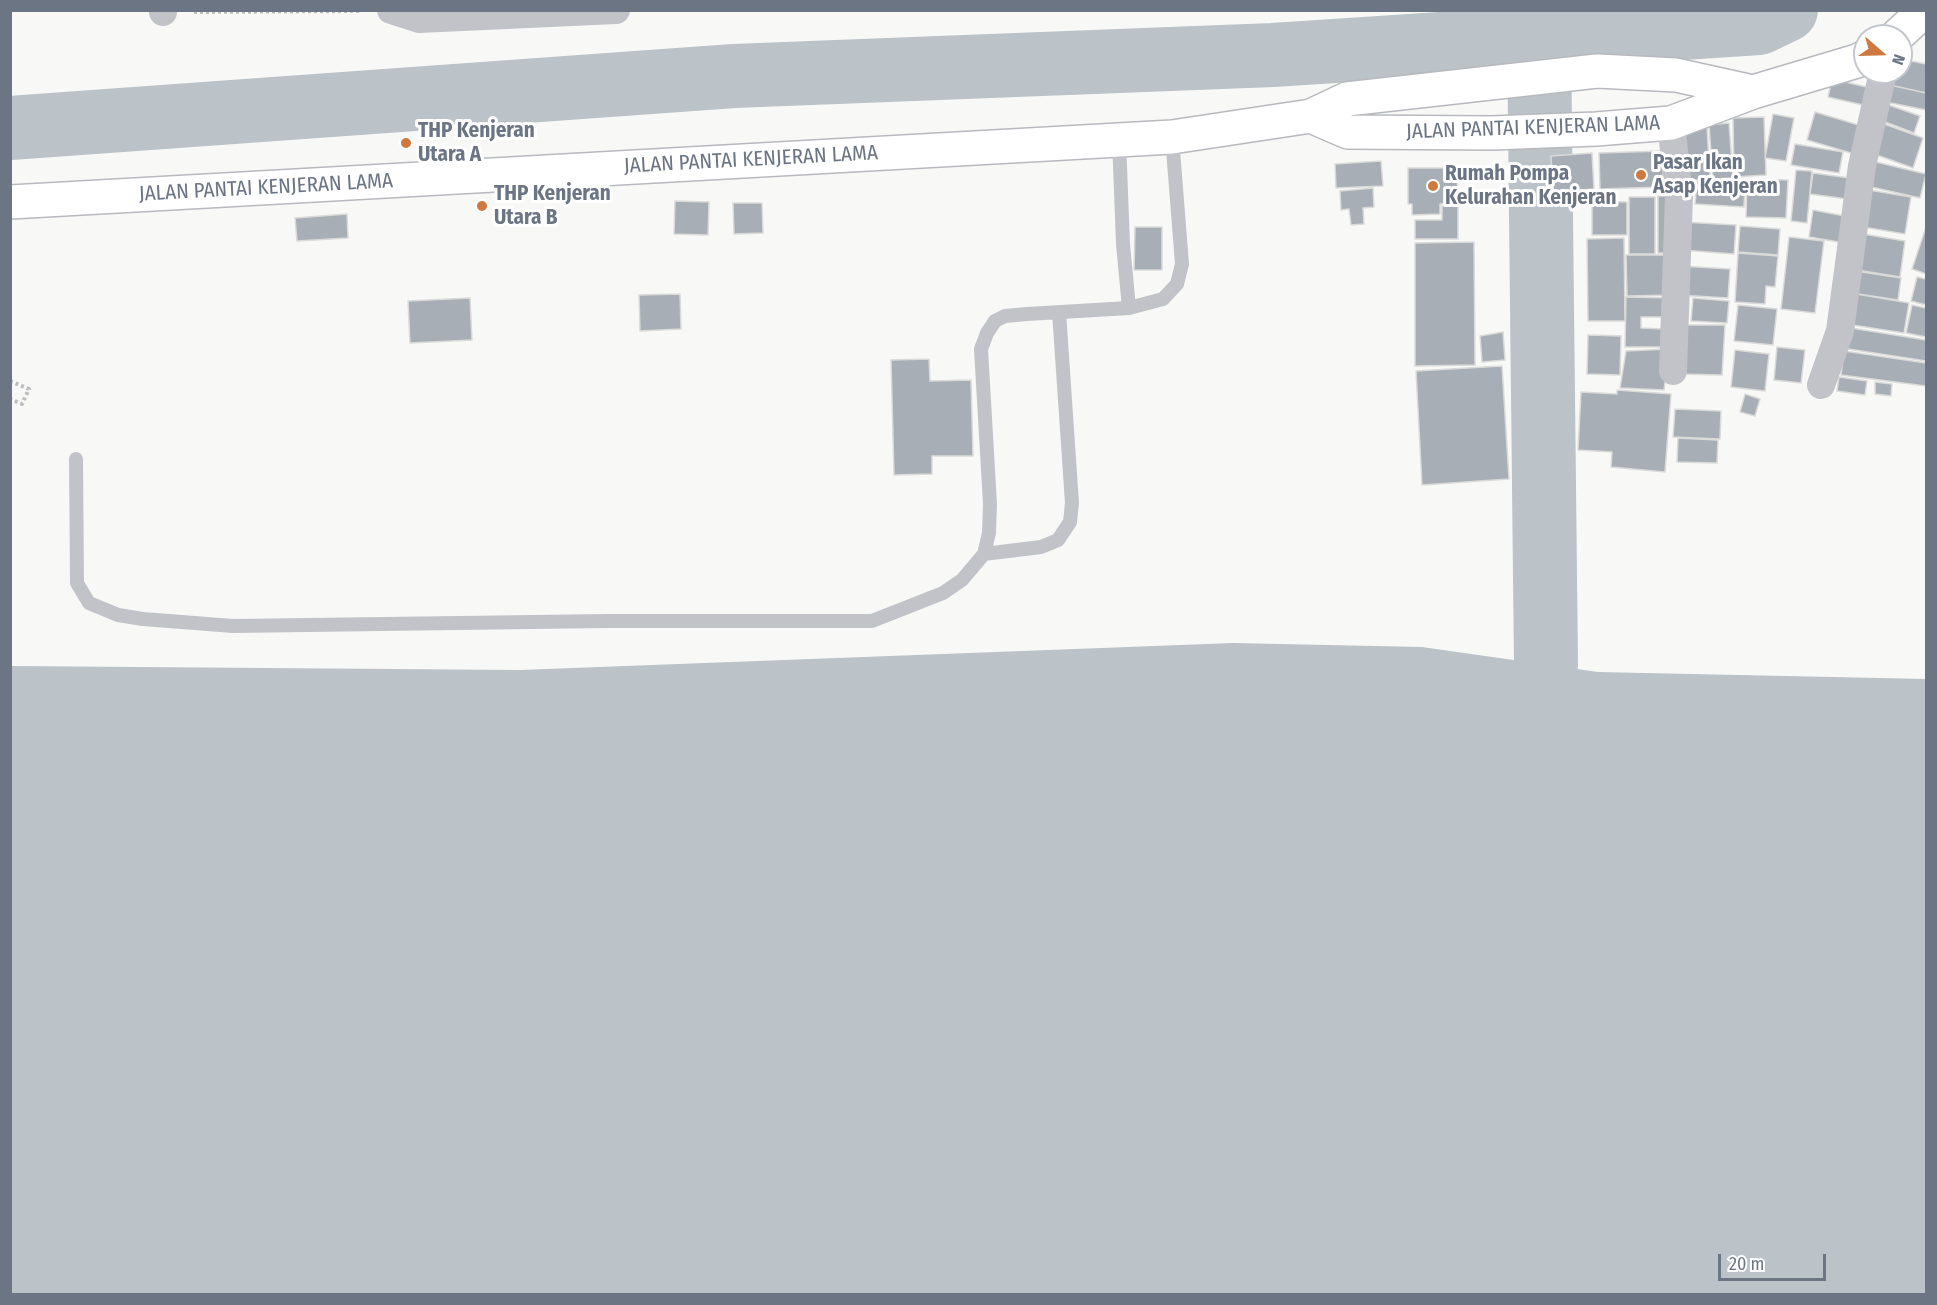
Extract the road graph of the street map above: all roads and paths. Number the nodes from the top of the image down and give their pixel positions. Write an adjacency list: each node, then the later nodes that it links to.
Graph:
1 (1925, 10): 5 (main road)
2 (163, 11): 3 (path)
3 (391, 11): 4 (street)
4 (614, 11)
5 (1910, 24)
6 (1853, 62): 8 (main road, JALAN PANTAI KENJERAN LAMA)
7 (1880, 84): 18 (street)
8 (1753, 92): 9 (main road, JALAN PANTAI KENJERAN LAMA); 10 (main road, JALAN PANTAI KENJERAN LAMA)
9 (1311, 116): 10 (main road, JALAN PANTAI KENJERAN LAMA); 11 (main road, JALAN PANTAI KENJERAN LAMA)
10 (1671, 123): 16 (street)
11 (1172, 137): 12 (main road, JALAN PANTAI KENJERAN LAMA); 14 (lane)
12 (1119, 140): 13 (main road, JALAN PANTAI KENJERAN LAMA); 14 (lane)
13 (10, 202)
14 (1129, 308): 15 (lane)
15 (1059, 312): 21 (lane); 21 (lane)
16 (1673, 371)
17 (10, 381): 19 (path)
18 (1821, 385)
19 (10, 399)
20 (76, 459): 21 (lane)
21 (984, 554)

